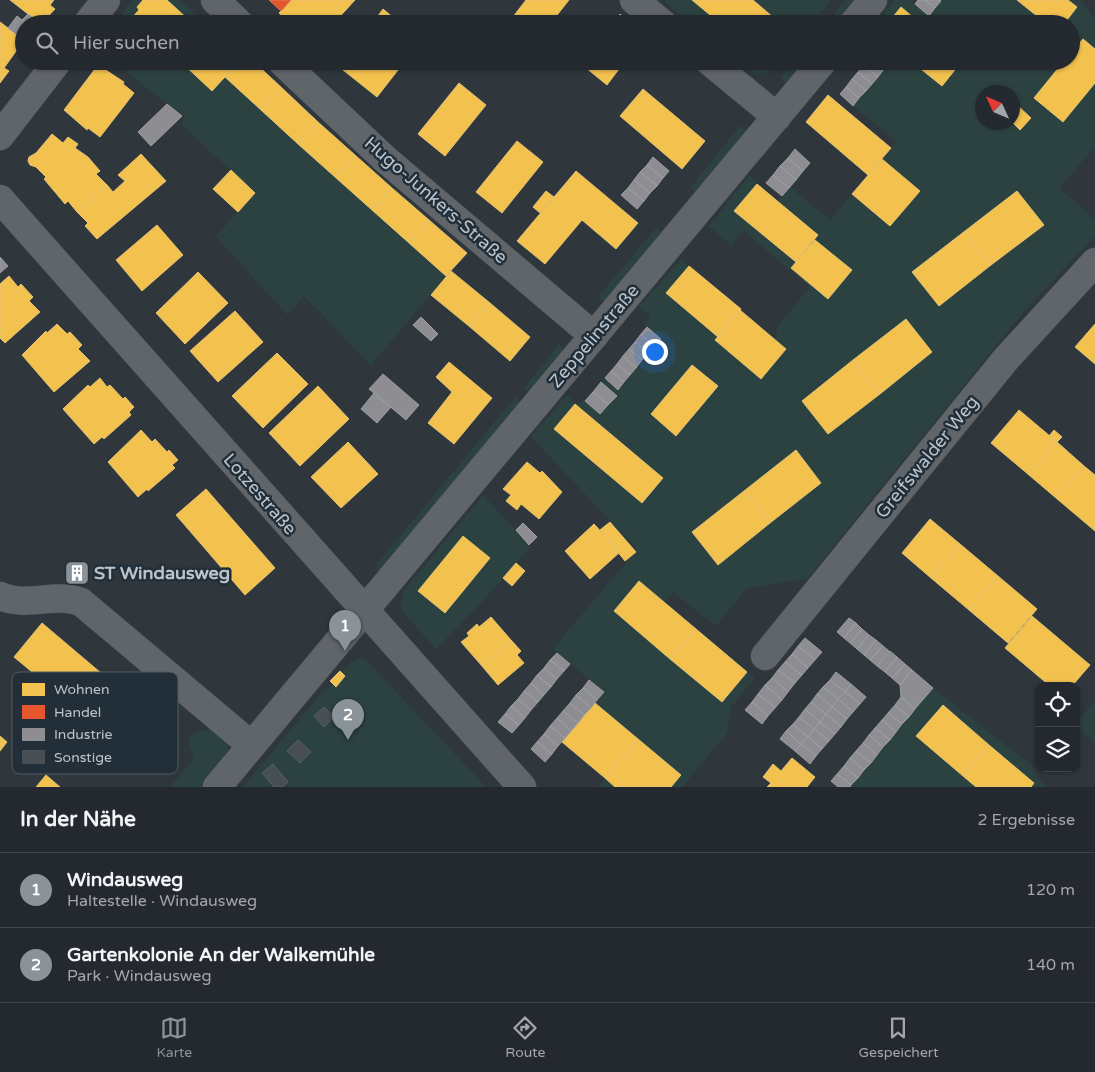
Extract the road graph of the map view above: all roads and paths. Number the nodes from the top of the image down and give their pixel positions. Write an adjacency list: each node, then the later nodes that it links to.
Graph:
1 (106, 0): 5 (street)
2 (215, 0): 6 (street)
3 (634, 0): 7 (street)
4 (873, 0): 8 (street)
5 (94, 15)
6 (231, 15)
7 (652, 15)
8 (860, 15)
9 (51, 70): 14 (street)
10 (291, 70): 17 (street, Hugo-Junkers-Straße)
11 (720, 70): 13 (street)
12 (816, 70): 13 (street, Zeppelinstraße)
13 (777, 117): 17 (street, Zeppelinstraße)
14 (0, 136)
15 (0, 199): 19 (street, Lotzestraße)
16 (1095, 262): 20 (street, Greifswalder Weg)
17 (594, 336): 19 (street, Zeppelinstraße)
18 (0, 596): 21 (street)
19 (363, 609): 23 (street, Zeppelinstraße); 25 (street, Lotzestraße)
20 (765, 656)
21 (164, 672)
22 (178, 684): 23 (street)
23 (251, 745): 24 (street, Zeppelinstraße)
24 (216, 787)
25 (522, 787)

